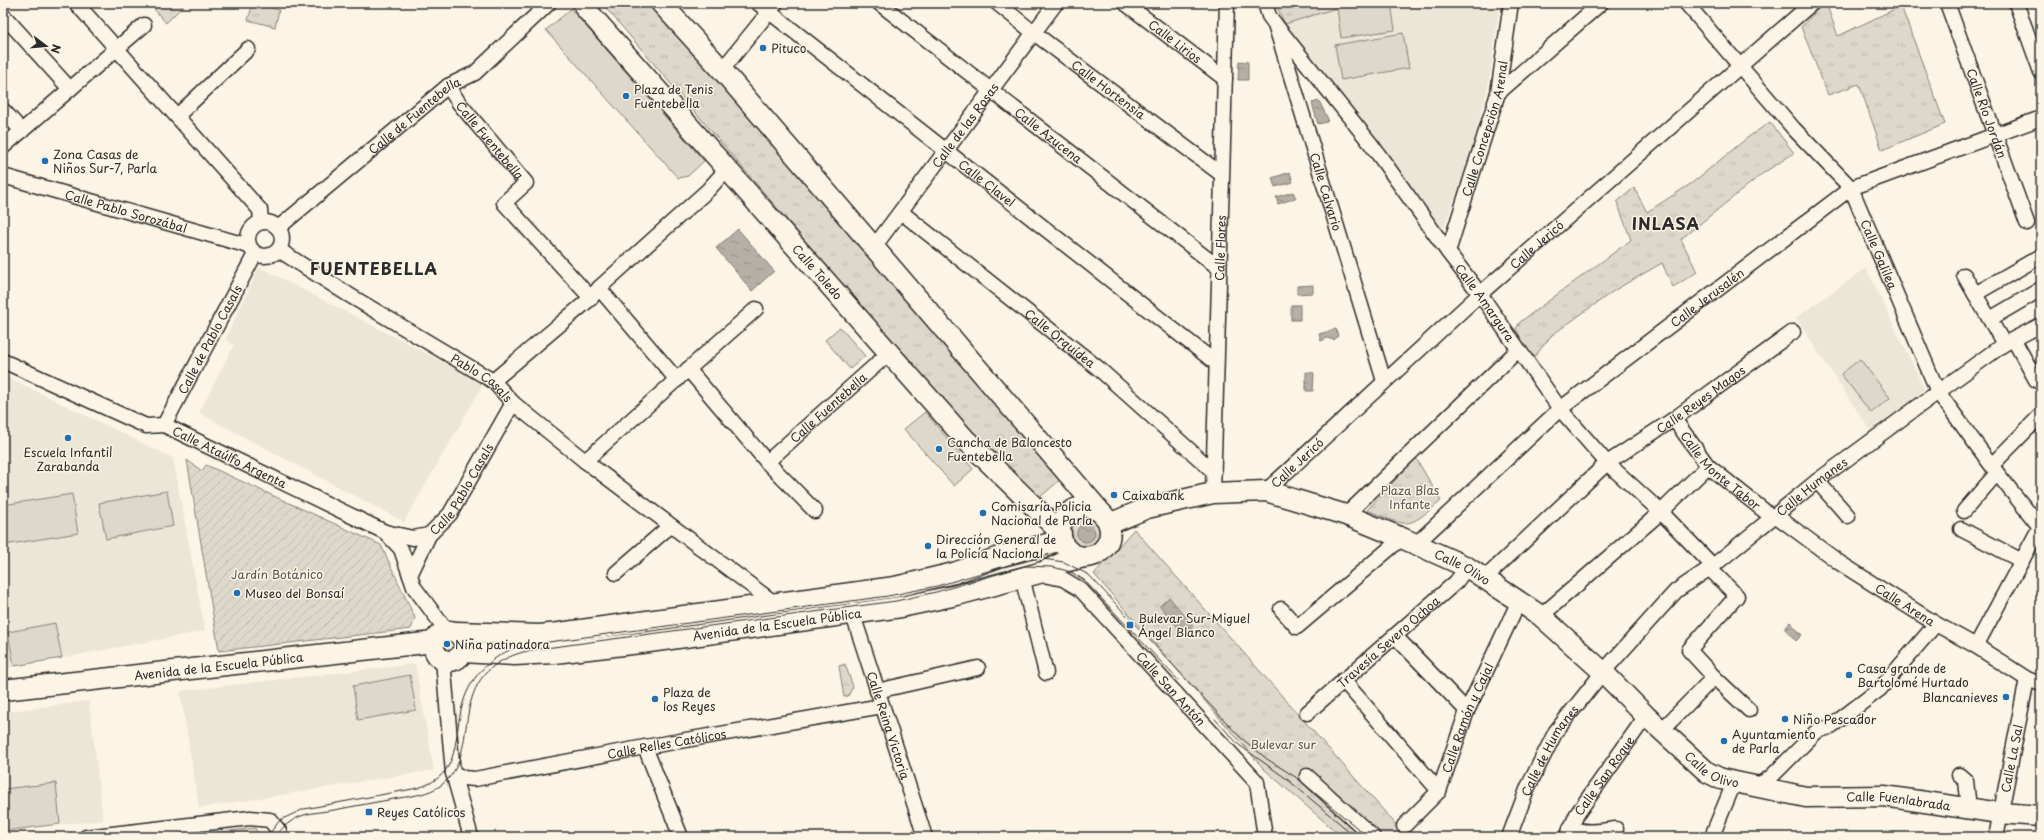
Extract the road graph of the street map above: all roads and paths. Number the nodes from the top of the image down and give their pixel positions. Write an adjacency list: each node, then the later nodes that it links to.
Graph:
1 (76, 3): 23 (street)
2 (549, 3): 29 (street, Calle de Fuentebella)
3 (583, 3): 40 (street, Calle Toledo)
4 (661, 3): 26 (street)
5 (758, 3): 18 (street, Calle Clavel)
6 (879, 3): 31 (street, Calle Azucena)
7 (997, 3): 22 (street, Calle Hortensia)
8 (1056, 3): 22 (street, Calle de las Rosas)
9 (1125, 3): 28 (street, Calle Lirios)
10 (1226, 3): 28 (street, Calle Flores)
11 (1265, 3): 20 (street, Calle Calvario)
12 (1511, 3): 32 (street, Calle Concepción Arenal)
13 (1601, 3): 32 (street)
14 (1686, 3): 25 (street, Calle Galilea)
15 (1812, 3): 25 (street, Calle Jericó)
16 (1947, 3): 37 (street, Calle Río Jordán)
17 (2016, 3): 27 (street)
18 (773, 7): 26 (street); 39 (street, Calle Clavel)
19 (3, 15): 30 (street)
20 (1275, 24): 51 (street, Calle Amargura); 70 (street, Calle Calvario)
21 (144, 25): 23 (street)
22 (1034, 33): 31 (street, Calle de las Rosas); 41 (street, Calle Hortensia)
23 (117, 49): 30 (street); 34 (street)
24 (248, 49): 34 (street)
25 (1741, 66): 43 (street, Calle Galilea); 57 (street, Calle Jericó)
26 (722, 70): 48 (street)
27 (2041, 72)
28 (1225, 79): 41 (street, Calle Flores)
29 (448, 86): 47 (street, Calle de Fuentebella); 56 (street, Calle Fuentebella)
30 (70, 90): 36 (street)
31 (992, 90): 39 (street, Calle de las Rosas); 53 (street, Calle Azucena)
32 (1498, 93): 51 (street, Calle Concepción Arenal)
33 (3, 110): 36 (street)
34 (177, 116): 45 (street)
35 (2041, 118): 37 (street, Calle Jerusalén)
36 (22, 131): 38 (street)
37 (1995, 135): 43 (street, Calle Jerusalén); 46 (street, Calle Río Jordán)
38 (3, 147)
39 (944, 150): 44 (street, Calle de las Rosas); 67 (street, Calle Clavel)
40 (726, 170): 56 (street); 65 (street, Calle Toledo)
41 (1221, 174): 53 (street, Calle Flores)
42 (3, 176): 49 (street, Calle Pablo Sorozábal)
43 (1851, 188): 72 (street, Calle Galilea); 74 (street, Calle Jerusalén)
44 (901, 212): 48 (street, Calle de las Rosas); 83 (street, Calle Orquídea)
45 (261, 222): 47 (street); 49 (street)
46 (2027, 223)
47 (278, 228): 50 (street)
48 (874, 247): 93 (street)
49 (252, 250): 50 (street); 77 (street, Calle de Pablo Casals)
50 (279, 250): 69 (street, Pablo Casals)
51 (1448, 252): 57 (street, Calle Amargura)
52 (2041, 256): 58 (street)
53 (1219, 268): 67 (street, Calle Flores)
54 (1964, 275): 58 (street)
55 (2041, 289): 60 (street)
56 (595, 293): 68 (street, Calle Fuentebella); 69 (street)
57 (1480, 294): 64 (street, Calle Amargura); 70 (street, Calle Jericó)
58 (1975, 294): 60 (street)
59 (756, 309): 68 (street)
60 (1990, 319): 63 (street)
61 (2041, 325): 63 (street, Calle Humanes)
62 (1793, 332): 76 (street, Calle Reyes Magos)
63 (2009, 342): 71 (street); 72 (street, Calle Humanes)
64 (1518, 350): 74 (street, Calle Amargura); 90 (street)
65 (889, 353): 79 (street, Calle Fuentebella); 99 (street, Calle Toledo)
66 (3, 361): 77 (street, Calle Ataúlfo Argenta)
67 (1216, 363): 83 (street, Calle Flores)
68 (683, 373): 78 (street); 79 (street, Calle Fuentebella)
69 (493, 381): 73 (street, Pablo Casals)
70 (1384, 381): 85 (street, Calle Jericó)
71 (2041, 383)
72 (1938, 392): 82 (street, Calle Galilea); 84 (street, Calle Humanes)
73 (513, 403): 78 (street, Pablo Casals); 98 (street, Calle Pablo Casals)
74 (1560, 408): 80 (street, Calle Amargura); 100 (street, Calle Jerusalén)
75 (2041, 415): 82 (street)
76 (1674, 419): 80 (street, Calle Reyes Magos); 81 (street, Calle Monte Tabor)
77 (164, 425): 97 (street, Calle Ataúlfo Argenta)
78 (585, 461): 94 (street, Pablo Casals)
79 (767, 462): 87 (street, Calle Fuentebella)
80 (1607, 463): 89 (street, Calle Amargura); 108 (street)
81 (1708, 466): 89 (street); 91 (street, Calle Monte Tabor)
82 (1995, 469): 88 (street); 95 (street, Calle Galilea)
83 (1214, 472): 86 (street, Calle Flores)
84 (1817, 481): 91 (street, Calle Humanes); 92 (street)
85 (1266, 491): 86 (street, Calle Olivo); 90 (street, Calle Olivo)
86 (1213, 493): 93 (street, Calle Olivo)
87 (815, 511)
88 (1964, 511)
89 (1661, 512): 103 (street, Calle Amargura); 113 (street)
90 (1346, 515): 100 (street, Calle Olivo)
91 (1774, 516): 103 (street, Calle Humanes); 114 (street, Calle Arena)
92 (1848, 516)
93 (1106, 520): 99 (street); 101 (street)
94 (670, 526): 105 (street); 110 (street, Pablo Casals)
95 (2041, 526): 102 (street)
96 (1961, 529): 102 (street)
97 (384, 532): 98 (street); 106 (street, Calle Ataúlfo Argenta)
98 (429, 535): 106 (street, Calle Pablo Casals)
99 (1061, 536): 101 (street); 110 (street, Avenida de la Escuela Pública)
100 (1409, 541): 104 (street, Calle Olivo); 111 (street, Calle Jerusalén)
101 (1084, 557): 107 (street, Avenida de la Escuela Pública)
102 (2022, 561): 117 (street)
103 (1711, 567): 121 (street, Calle Humanes); 123 (street, Calle Amargura)
104 (1467, 568): 108 (street, Calle Olivo); 116 (street, Travesía Severo Ochoa)
105 (616, 573)
106 (410, 575): 115 (street, Calle Ataúlfo Argenta)
107 (1029, 575): 112 (street, Avenida de la Escuela Pública); 122 (street); 153 (street, Calle San Antón)
108 (1485, 578): 109 (street, Calle Olivo)
109 (1519, 601): 113 (street, Calle Olivo); 131 (street, Calle Ramón y Cajal)
110 (776, 605): 115 (street, Avenida de la Escuela Pública)
111 (1281, 609)
112 (853, 615): 118 (street, Avenida de la Escuela Pública); 128 (street, Calle Reina Victoria)
113 (1541, 616): 121 (street, Calle Olivo)
114 (1936, 624): 117 (street, Calle Arena); 140 (street)
115 (445, 635): 118 (street); 119 (street); 127 (street, Avenida de la Escuela Pública)
116 (1395, 636): 125 (street, Travesía Severo Ochoa); 131 (street)
117 (1976, 646): 124 (street, Calle Arena)
118 (463, 652): 119 (street)
119 (443, 660): 136 (street)
120 (978, 668): 128 (street)
121 (1603, 672): 133 (street, Calle Olivo); 155 (street, Calle de Humanes)
122 (1046, 673)
123 (1714, 677): 130 (street); 134 (street)
124 (2027, 679): 126 (street, Calle Arena); 143 (street, Calle La Sal)
125 (1344, 680): 132 (street, Travesía Severo Ochoa); 141 (street)
126 (2041, 684)
127 (3, 690)
128 (877, 691): 129 (street, Calle Reina Victoria)
129 (882, 706): 135 (street, Calle Relles Católicos); 152 (street, Calle Reina Victoria)
130 (1749, 710)
131 (1467, 711): 141 (street, Calle Ramón y Cajal)
132 (1307, 712)
133 (1646, 716): 134 (street, Calle Olivo); 147 (street, Calle San Roque)
134 (1661, 730): 139 (street, Calle Olivo)
135 (645, 747): 136 (street, Calle Relles Católicos); 151 (street)
136 (453, 773): 150 (street)
137 (1959, 775): 142 (street)
138 (1307, 776): 154 (street)
139 (1734, 783): 140 (street, Calle Olivo); 156 (street)
140 (1756, 786): 142 (street, Calle Fuenlabrada)
141 (1440, 790): 145 (street, Calle Ramón y Cajal)
142 (1969, 808): 143 (street, Calle Fuenlabrada)
143 (2000, 813): 144 (street, Calle Fuenlabrada); 157 (street, Calle La Sal)
144 (2041, 816)
145 (1404, 826)
146 (1616, 829): 147 (street)
147 (1568, 833)
148 (86, 837): 149 (street)
149 (279, 837)
150 (471, 837)
151 (681, 837)
152 (925, 837)
153 (1265, 837)
154 (1373, 837)
155 (1509, 837)
156 (1714, 837)
157 (1996, 837)

